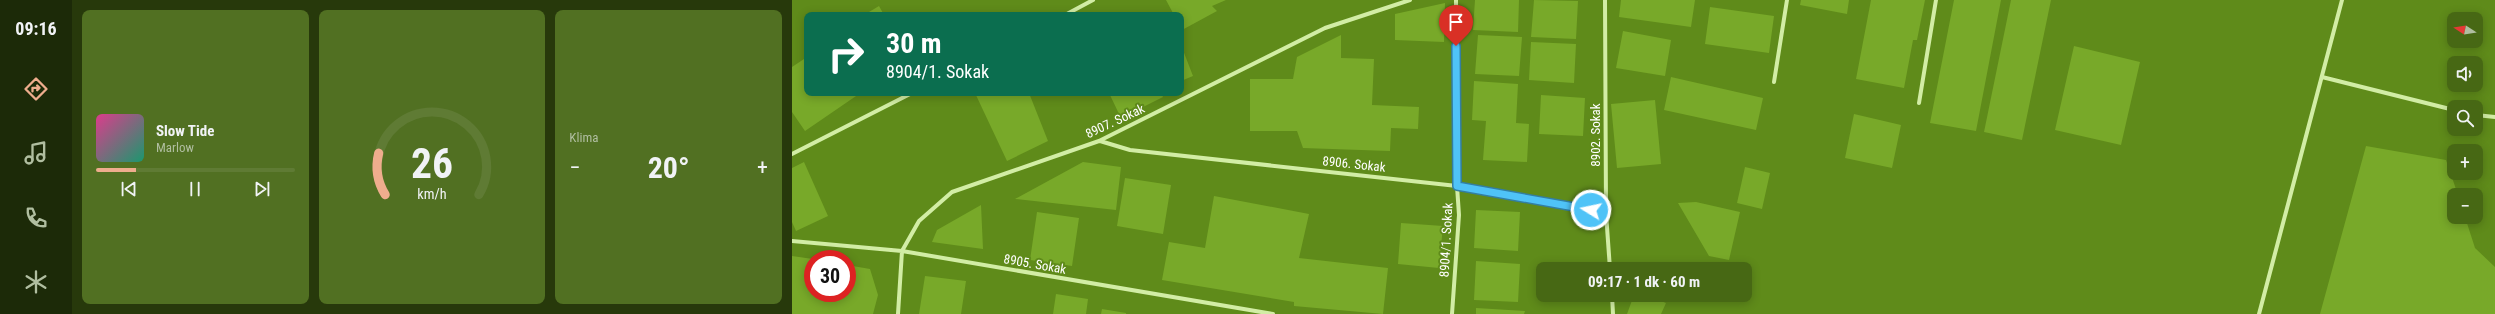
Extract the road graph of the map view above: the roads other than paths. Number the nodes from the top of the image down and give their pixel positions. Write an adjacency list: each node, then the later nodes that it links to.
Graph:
1 (1093, 0): 8 (street)
2 (1410, 0): 16 (street, 8907. Sokak)
3 (1456, 0): 18 (street, 8904/1. Sokak)
4 (1605, 0): 19 (street, 8902. Sokak)
5 (1787, 0): 10 (street)
6 (1936, 0): 12 (street)
7 (2342, 0): 9 (street)
8 (1071, 12)
9 (2322, 77): 13 (street); 28 (street)
10 (1774, 82)
11 (906, 96): 17 (street)
12 (1919, 103)
13 (2447, 108)
14 (2483, 116): 15 (street)
15 (2495, 117)
16 (1099, 141): 18 (street, 8906. Sokak); 21 (street, 8907. Sokak)
17 (792, 154)
18 (1457, 186): 19 (street, 8906. Sokak); 26 (street, 8904/1. Sokak)
19 (1606, 213): 22 (street, 8902. Sokak)
20 (792, 241): 21 (street, 8905. Sokak)
21 (902, 251): 24 (street, 8907. Sokak); 25 (street, 8905. Sokak)
22 (1610, 262)
23 (1612, 302): 27 (street)
24 (898, 314)
25 (1273, 314)
26 (1452, 314)
27 (1613, 314)
28 (2259, 314)

